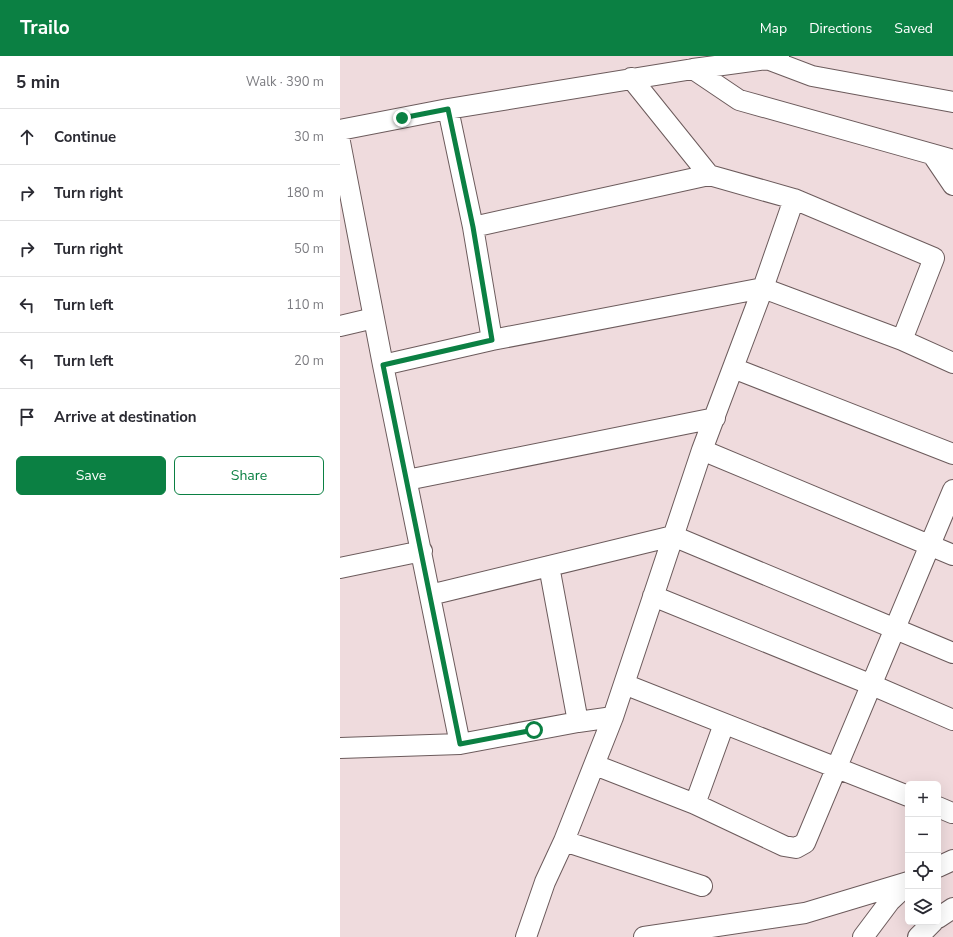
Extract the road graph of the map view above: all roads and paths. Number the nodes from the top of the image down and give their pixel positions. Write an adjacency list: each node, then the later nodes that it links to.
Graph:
1 (774, 58): 2 (street); 4 (street)
2 (693, 68): 3 (street); 8 (street)
3 (631, 78): 5 (street); 10 (street)
4 (953, 102)
5 (448, 109): 6 (street); 13 (street)
6 (340, 130)
7 (340, 142): 15 (street)
8 (932, 154): 9 (street); 11 (street)
9 (953, 160)
10 (709, 175): 12 (street); 13 (street)
11 (953, 185)
12 (794, 199): 14 (street); 18 (street)
13 (473, 227): 17 (street)
14 (764, 288): 17 (street); 18 (street); 21 (street)
15 (374, 318): 16 (street); 20 (street)
16 (340, 326)
17 (492, 340): 20 (street)
18 (902, 340): 19 (street)
19 (953, 363)
20 (383, 365): 25 (street)
21 (733, 368): 22 (street); 24 (street)
22 (715, 418): 23 (street); 25 (street)
23 (702, 450): 27 (street); 28 (street)
24 (953, 454)
25 (407, 480): 29 (street)
26 (953, 490): 28 (street)
27 (673, 536): 31 (street); 34 (street); 35 (street)
28 (930, 546): 30 (street); 35 (street)
29 (422, 551): 32 (street); 33 (street)
30 (953, 555)
31 (549, 566): 33 (street); 41 (street)
32 (340, 568)
33 (430, 595): 43 (street)
34 (653, 596): 37 (street); 38 (street)
35 (895, 629): 36 (street); 38 (street)
36 (953, 653)
37 (624, 684): 39 (street); 42 (street)
38 (872, 685): 40 (street); 46 (street)
39 (614, 717): 41 (street); 45 (street)
40 (953, 720)
41 (578, 722): 43 (street)
42 (724, 724): 46 (street); 48 (street)
43 (460, 744): 44 (street)
44 (340, 748)
45 (595, 765): 48 (street); 49 (street)
46 (838, 768): 47 (street); 48 (street)
47 (905, 795)
48 (695, 804)
49 (564, 841): 53 (street); 58 (street)
50 (953, 860): 51 (street)
51 (941, 866)
52 (905, 884): 59 (street)
53 (702, 886)
54 (905, 886): 60 (street)
55 (953, 908): 56 (street)
56 (941, 916)
57 (930, 925): 61 (street)
58 (526, 937)
59 (644, 937)
60 (863, 937)
61 (918, 937)

